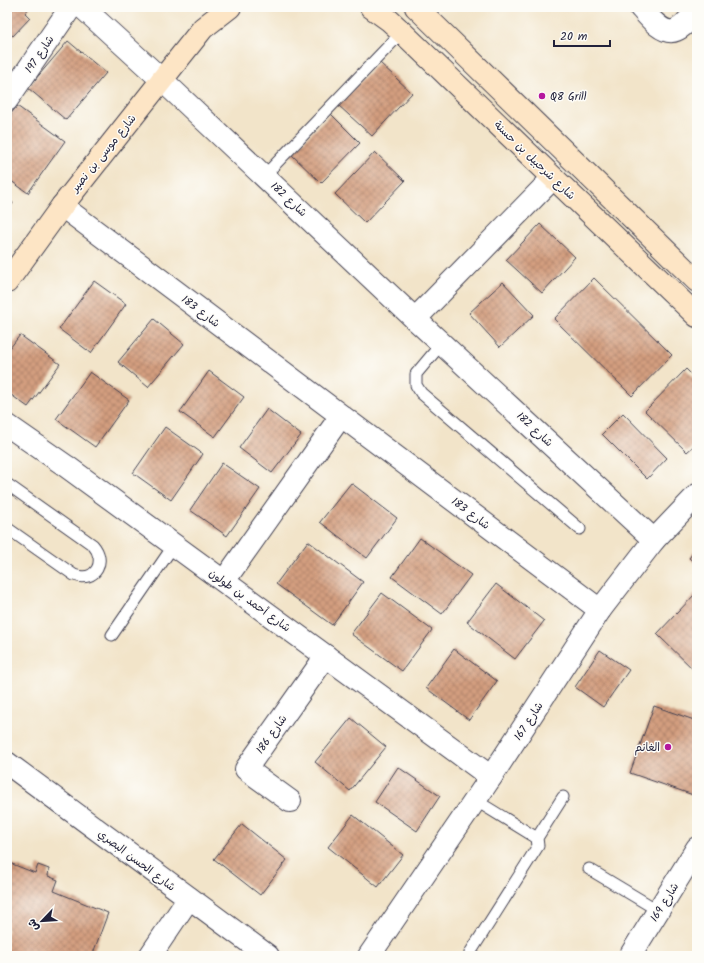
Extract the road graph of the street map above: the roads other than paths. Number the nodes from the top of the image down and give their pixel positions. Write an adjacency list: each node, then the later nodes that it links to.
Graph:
1 (71, 7): 12 (street, شارع 197)
2 (82, 7): 11 (street)
3 (214, 7): 9 (street, شارع موسى بن نصير)
4 (230, 7): 9 (street, شارع موسى بن نصير)
5 (371, 7): 10 (street, شارع شرحبيل بن حسنة)
6 (416, 7): 16 (street)
7 (640, 7): 8 (street)
8 (697, 10)
9 (203, 28): 11 (street, شارع موسى بن نصير)
10 (402, 32): 13 (lane); 14 (street, شارع شرحبيل بن حسنة)
11 (162, 80): 13 (street, شارع 182); 15 (street, شارع موسى بن نصير)
12 (7, 100)
13 (264, 176): 19 (street, شارع 182)
14 (553, 178): 18 (street, شارع شرحبيل بن حسنة); 19 (street)
15 (62, 206): 17 (street, شارع موسى بن نصير); 21 (street, شارع 183)
16 (697, 281)
17 (7, 282)
18 (697, 316)
19 (415, 319): 20 (street, شارع 182)
20 (442, 343): 26 (lane); 27 (street, شارع 182)
21 (341, 416): 29 (street); 30 (street, شارع 183)
22 (7, 425): 28 (street, شارع أحمد بن طولون)
23 (7, 484): 25 (lane)
24 (697, 495): 27 (street, شارع 167)
25 (7, 528)
26 (580, 529)
27 (654, 540): 30 (street, شارع 167)
28 (174, 545): 29 (street, شارع أحمد بن طولون); 31 (lane)
29 (224, 581): 32 (street, شارع أحمد بن طولون)
30 (600, 610): 34 (street, شارع 167)
31 (112, 635)
32 (326, 656): 34 (street, شارع أحمد بن طولون); 37 (street, شارع 186)
33 (7, 763): 41 (street, شارع الحسن البصري)
34 (491, 777): 36 (street, شارع 167)
35 (563, 797): 38 (lane)
36 (475, 800): 38 (lane); 46 (street, شارع 167)
37 (290, 801)
38 (537, 838): 43 (lane)
39 (697, 848): 42 (street, شارع 169)
40 (589, 869): 42 (lane)
41 (189, 898): 44 (street); 45 (street, شارع الحسن البصري)
42 (659, 911): 47 (street, شارع 169)
43 (470, 953)
44 (150, 956)
45 (268, 956)
46 (369, 956)
47 (630, 956)

